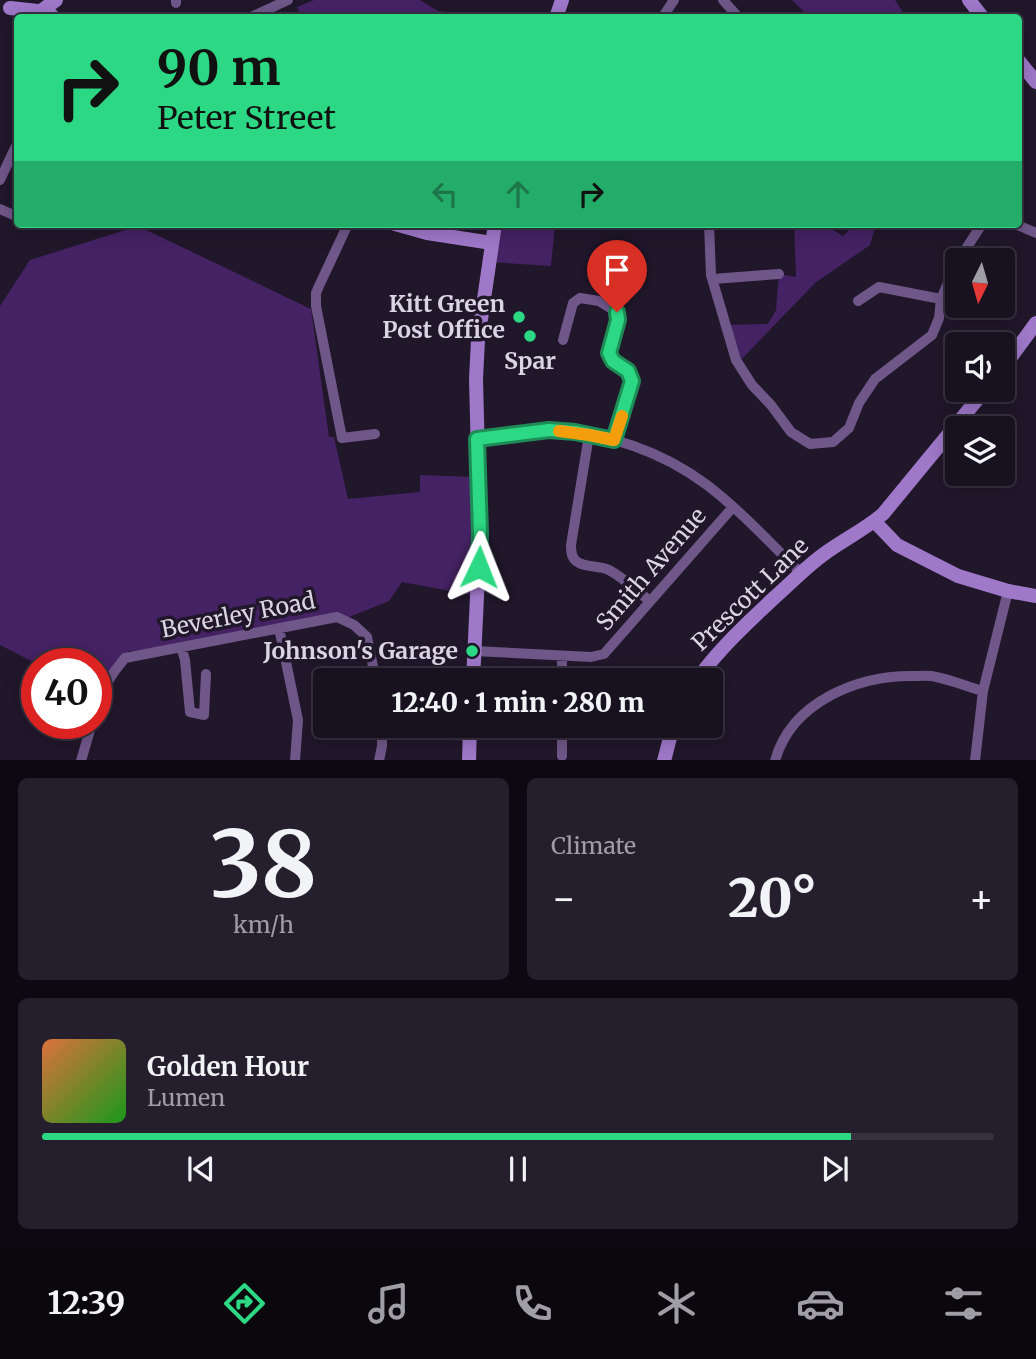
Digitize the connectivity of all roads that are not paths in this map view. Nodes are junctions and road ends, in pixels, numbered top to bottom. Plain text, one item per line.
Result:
1 (59, 0) edge
2 (288, 0) edge
3 (723, 0) edge
4 (969, 0) edge
5 (9, 9) edge
6 (38, 14) edge
7 (45, 14) edge
8 (258, 14) edge
9 (735, 14) edge
10 (980, 14) edge
11 (1022, 65) edge
12 (1036, 82) edge
13 (14, 150) edge
14 (0, 180) edge
15 (346, 228) edge
16 (410, 228) edge
17 (494, 228) edge
18 (709, 228) edge
19 (979, 228) edge
20 (492, 243) junction
21 (966, 248) edge
22 (779, 274) dead end
23 (713, 279) junction
24 (945, 290) edge
25 (941, 299) junction
26 (858, 301) dead end
27 (1036, 323) edge
28 (563, 340) dead end
29 (1015, 352) edge
30 (975, 402) edge
31 (375, 434) dead end
32 (589, 435) junction
33 (477, 439) junction
34 (614, 440) junction
35 (733, 508) junction
36 (874, 521) junction
37 (801, 573) junction
38 (1008, 591) junction
39 (1036, 596) edge
40 (650, 601) junction
41 (279, 628) junction
42 (181, 647) junction
43 (474, 651) junction
44 (562, 656) junction
45 (373, 668) edge
46 (473, 668) edge
47 (562, 668) edge
48 (706, 668) edge
49 (112, 674) edge
50 (206, 674) dead end
51 (983, 691) junction
52 (382, 738) edge
53 (470, 738) edge
54 (562, 738) edge
55 (670, 738) edge
56 (87, 739) edge
57 (562, 756) dead end
58 (81, 760) edge
59 (295, 760) edge
60 (379, 760) edge
61 (469, 760) edge
62 (664, 760) edge
63 (775, 760) edge
64 (975, 760) edge

1 - 7 street
2 - 8 street
3 - 9 street
4 - 10 street
5 - 6 street
11 - 12 street
13 - 14 street
15 - 31 street
16 - 20 street
17 - 20 street
18 - 23 street
19 - 21 street
20 - 33 street
22 - 23 street
23 - 25 street
24 - 25 street
25 - 26 street
27 - 29 street
28 - 34 street
30 - 36 street, Prescott Lane
32 - 33 street
32 - 34 street
32 - 40 street
33 - 43 street
34 - 35 street
35 - 37 street
35 - 40 street, Smith Avenue
36 - 37 street, Prescott Lane
36 - 38 street
37 - 48 street, Prescott Lane
38 - 39 street
38 - 51 street
40 - 44 street, Smith Avenue
41 - 42 street, Beverley Road
41 - 45 street, Beverley Road
41 - 59 street
42 - 49 street, Beverley Road
42 - 50 street
43 - 44 street, Smith Avenue
43 - 46 street
44 - 47 street
51 - 63 street
51 - 64 street
52 - 60 street
53 - 61 street
54 - 57 street
55 - 62 street
56 - 58 street

